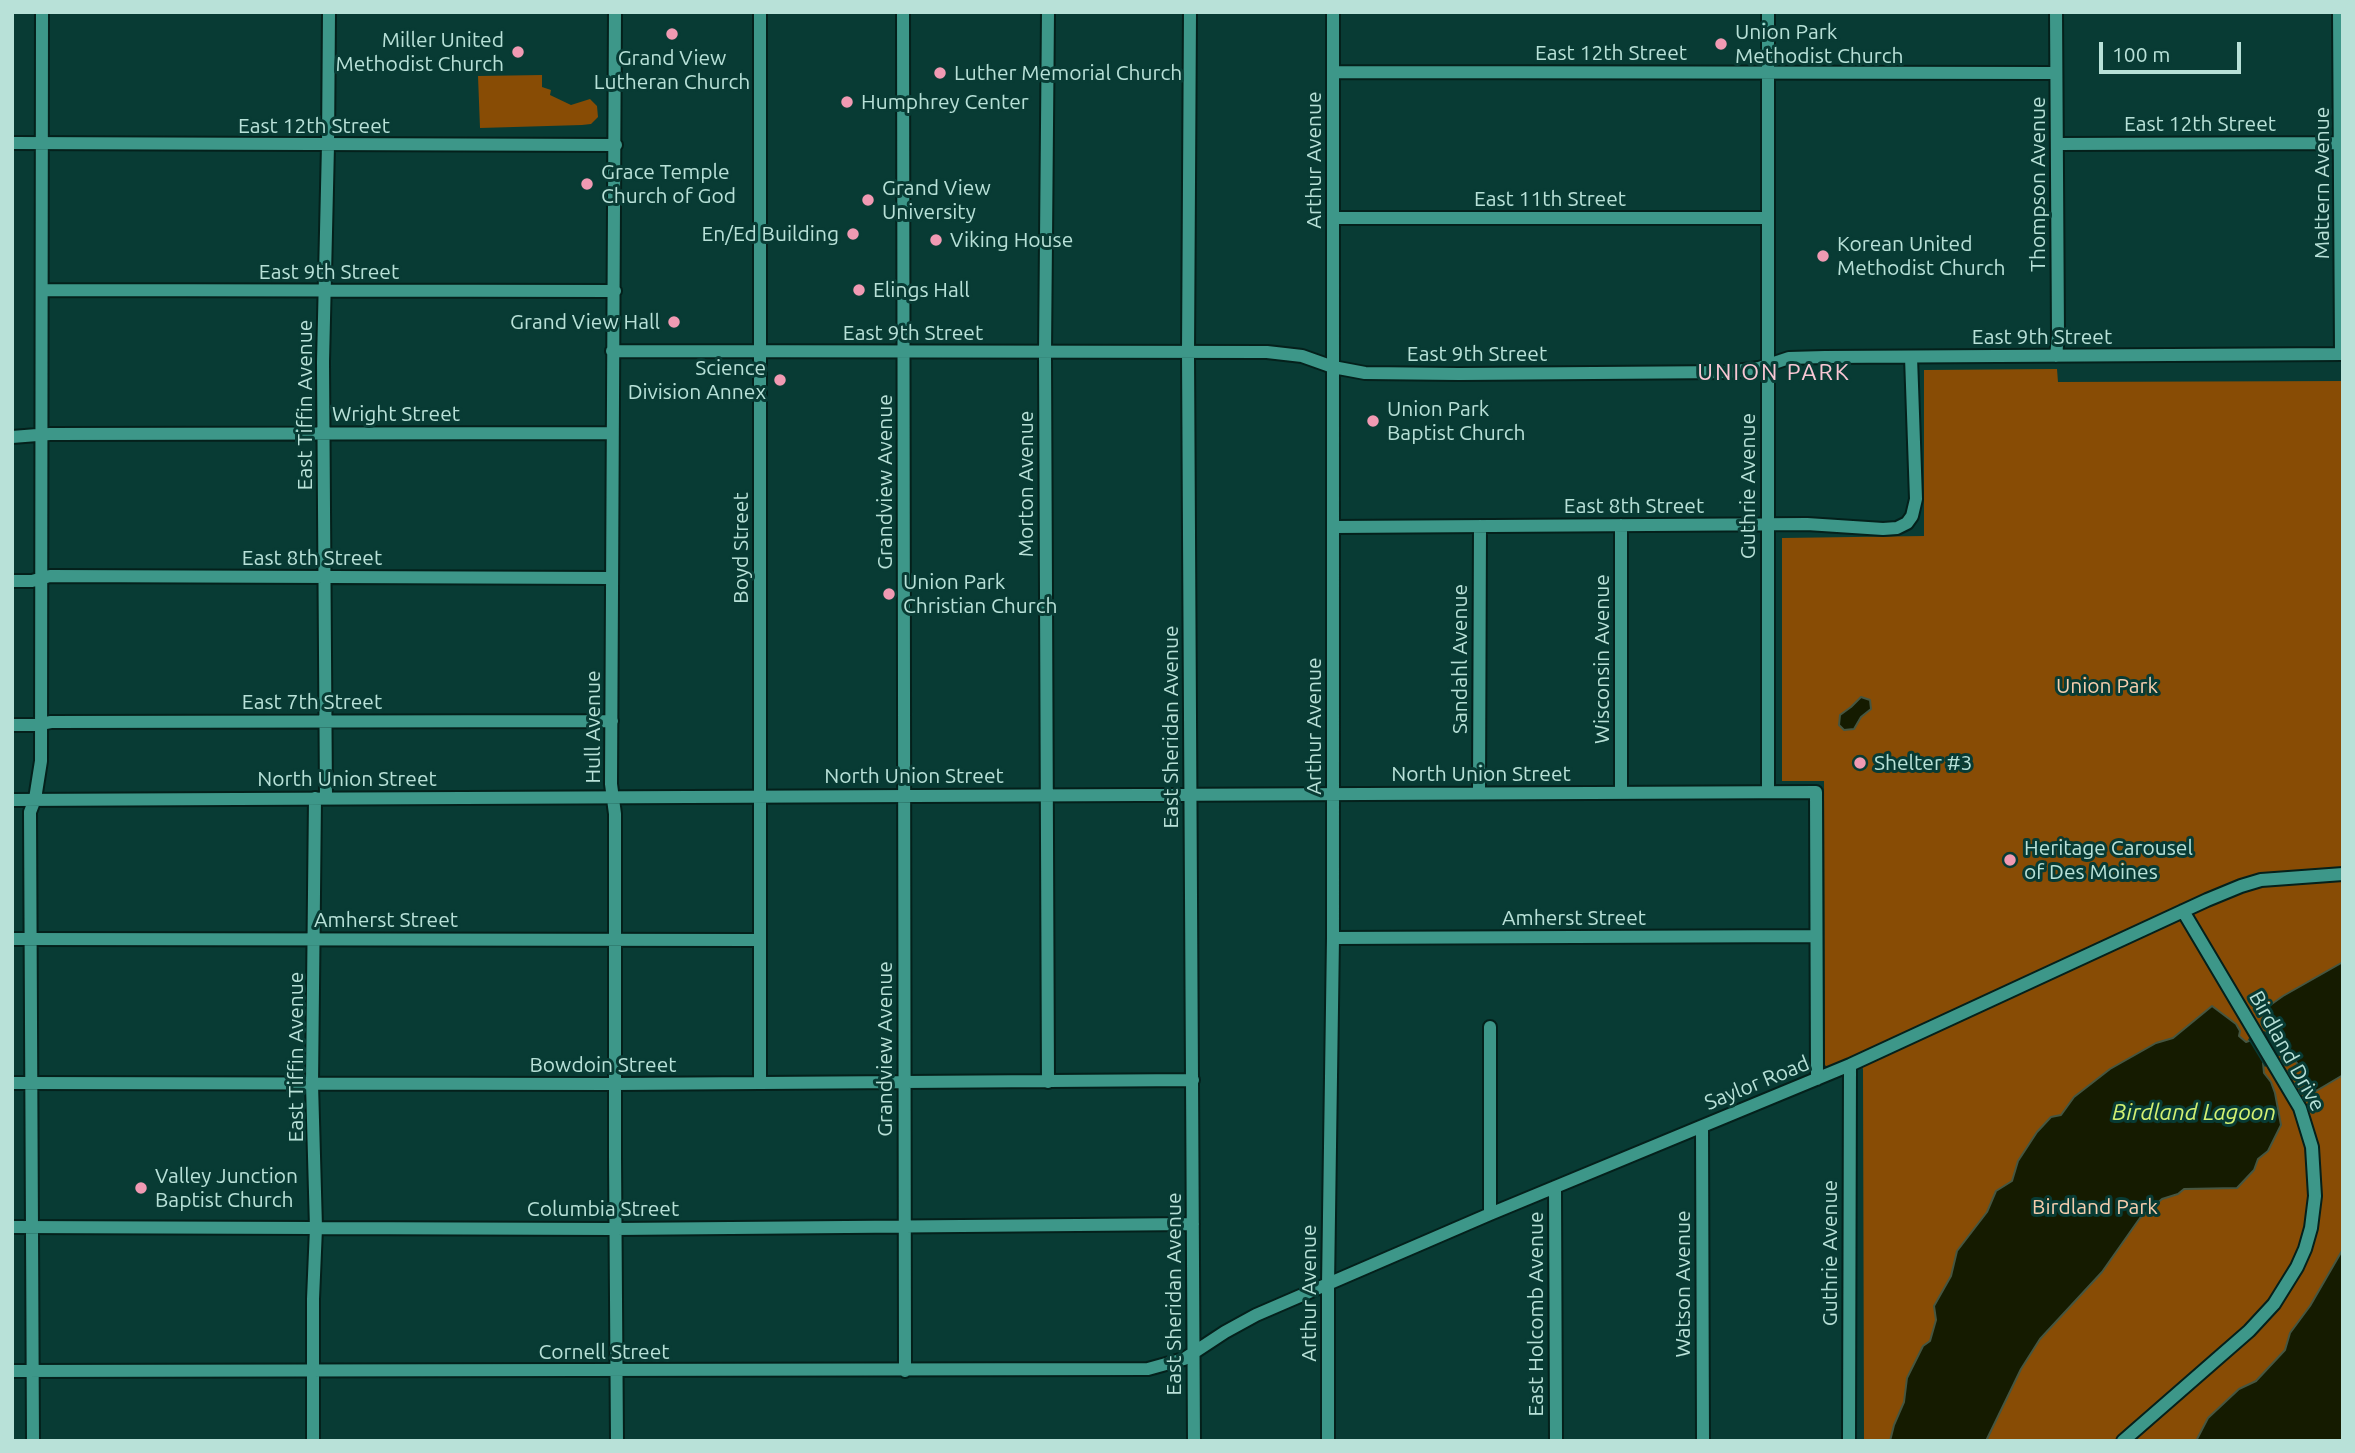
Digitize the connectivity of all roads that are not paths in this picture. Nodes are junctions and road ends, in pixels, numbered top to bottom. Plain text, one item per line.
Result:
1 (42, 12) edge
2 (329, 12) edge
3 (615, 12) edge
4 (760, 12) edge
5 (903, 12) edge
6 (1048, 12) edge
7 (1190, 12) edge
8 (1334, 12) edge
9 (1768, 12) edge
10 (2056, 12) edge
11 (2339, 12) edge
12 (1334, 72) junction
13 (1768, 73) junction
14 (2056, 74) junction
15 (43, 143) junction
16 (2342, 143) edge
17 (12, 144) edge
18 (2057, 144) junction
19 (328, 145) junction
20 (616, 145) junction
21 (1334, 218) junction
22 (1767, 218) junction
23 (43, 290) junction
24 (326, 291) junction
25 (615, 291) junction
26 (612, 351) junction
27 (760, 352) junction
28 (903, 352) junction
29 (1045, 353) junction
30 (1188, 353) junction
31 (2342, 354) edge
32 (2056, 356) junction
33 (1911, 357) junction
34 (1767, 365) junction
35 (1333, 367) junction
36 (612, 433) junction
37 (324, 434) junction
38 (42, 435) junction
39 (12, 437) edge
40 (1621, 525) junction
41 (1768, 525) junction
42 (1480, 526) junction
43 (1334, 527) junction
44 (42, 578) junction
45 (323, 578) junction
46 (612, 578) junction
47 (12, 581) edge
48 (327, 720) junction
49 (612, 721) junction
50 (42, 723) junction
51 (12, 725) edge
52 (1769, 792) junction
53 (1479, 793) junction
54 (1621, 793) junction
55 (1191, 794) junction
56 (1333, 794) junction
57 (1046, 795) junction
58 (759, 796) junction
59 (906, 796) junction
60 (613, 797) junction
61 (321, 798) junction
62 (35, 799) junction
63 (12, 800) edge
64 (2343, 874) edge
65 (2183, 911) junction
66 (1816, 936) junction
67 (1333, 938) junction
68 (12, 939) edge
69 (32, 939) junction
70 (315, 939) junction
71 (615, 940) junction
72 (759, 940) junction
73 (1490, 1027) dead end
74 (1850, 1065) junction
75 (1817, 1079) junction
76 (1193, 1080) junction
77 (1048, 1082) junction
78 (12, 1083) edge
79 (32, 1083) junction
80 (760, 1083) junction
81 (903, 1083) junction
82 (312, 1084) junction
83 (615, 1084) junction
84 (1702, 1126) junction
85 (1555, 1187) junction
86 (1490, 1214) junction
87 (1194, 1224) junction
88 (905, 1226) junction
89 (12, 1227) edge
90 (32, 1227) junction
91 (316, 1228) junction
92 (615, 1228) junction
93 (1328, 1285) junction
94 (1194, 1354) junction
95 (12, 1371) edge
96 (33, 1371) junction
97 (313, 1371) junction
98 (616, 1371) junction
99 (905, 1371) junction
100 (33, 1441) edge
101 (313, 1441) edge
102 (617, 1441) edge
103 (1194, 1441) edge
104 (1328, 1441) edge
105 (1556, 1441) edge
106 (1703, 1441) edge
107 (1850, 1441) edge
108 (2123, 1441) edge

1 - 15 street
2 - 19 street, East Tiffin Avenue
3 - 20 street, Hull Avenue
4 - 27 street, Boyd Street
5 - 28 street, Grandview Avenue
6 - 29 street, Morton Avenue
7 - 30 street, East Sheridan Avenue
8 - 12 street, Arthur Avenue
9 - 13 street, Guthrie Avenue
10 - 14 street, Thompson Avenue
11 - 16 street, Mattern Avenue
12 - 13 street, East 12th Street
12 - 21 street, Arthur Avenue
13 - 14 street, East 12th Street
13 - 22 street, Guthrie Avenue
14 - 18 street, Thompson Avenue
15 - 17 street, East 12th Street
15 - 19 street, East 12th Street
15 - 23 street
16 - 18 street, East 12th Street
16 - 31 street, Mattern Avenue
18 - 32 street, Thompson Avenue
19 - 20 street, East 12th Street
19 - 24 street, East Tiffin Avenue
20 - 25 street, Hull Avenue
21 - 22 street, East 11th Street
21 - 35 street, Arthur Avenue
22 - 34 street, Guthrie Avenue
23 - 24 street, East 9th Street
23 - 38 street
24 - 25 street, East 9th Street
24 - 37 street, East Tiffin Avenue
25 - 26 street, Hull Avenue
26 - 27 street, East 9th Street
26 - 36 street, Hull Avenue
27 - 28 street, East 9th Street
27 - 58 street, Boyd Street
28 - 29 street, East 9th Street
28 - 59 street, Grandview Avenue
29 - 30 street, East 9th Street
29 - 57 street, Morton Avenue
30 - 35 street, East 9th Street
30 - 55 street, East Sheridan Avenue
31 - 32 street, East 9th Street
32 - 33 street, East 9th Street
33 - 34 street, East 9th Street
33 - 41 street, East 8th Street
34 - 35 street, East 9th Street
34 - 41 street, Guthrie Avenue
35 - 43 street, Arthur Avenue
36 - 37 street, Wright Street
36 - 46 street, Hull Avenue
37 - 38 street, Wright Street
37 - 45 street, East Tiffin Avenue
38 - 39 street, Wright Street
38 - 44 street
40 - 41 street, East 8th Street
40 - 42 street, East 8th Street
40 - 54 street, Wisconsin Avenue
41 - 52 street, Guthrie Avenue
42 - 43 street, East 8th Street
42 - 53 street, Sandahl Avenue
43 - 56 street, Arthur Avenue
44 - 45 street, East 8th Street
44 - 47 street, East 8th Street
44 - 50 street
45 - 46 street, East 8th Street
45 - 48 street, East Tiffin Avenue
46 - 49 street, Hull Avenue
48 - 49 street, East 7th Street
48 - 50 street, East 7th Street
48 - 61 street, East Tiffin Avenue
49 - 60 street, Hull Avenue
50 - 51 street, East 7th Street
50 - 62 street
52 - 54 street, North Union Street
52 - 66 street, North Union Street
53 - 54 street, North Union Street
53 - 56 street, North Union Street
55 - 56 street, North Union Street
55 - 57 street, North Union Street
55 - 76 street, East Sheridan Avenue
56 - 67 street, Arthur Avenue
57 - 59 street, North Union Street
57 - 77 street, Morton Avenue
58 - 59 street, North Union Street
58 - 60 street, North Union Street
58 - 72 street, Boyd Street
59 - 81 street, Grandview Avenue
60 - 61 street, North Union Street
60 - 71 street, Hull Avenue
61 - 62 street, North Union Street
61 - 70 street, East Tiffin Avenue
62 - 63 street, North Union Street
62 - 69 street
64 - 65 street, Saylor Road
65 - 74 street, Saylor Road
65 - 108 street, Birdland Drive
66 - 67 street, Amherst Street
66 - 75 street
67 - 93 street, Arthur Avenue
68 - 69 street, Amherst Street
69 - 70 street, Amherst Street
69 - 79 street
70 - 71 street, Amherst Street
70 - 82 street, East Tiffin Avenue
71 - 72 street, Amherst Street
71 - 83 street, Hull Avenue
72 - 80 street, Boyd Street
73 - 86 street
74 - 75 street, Saylor Road
74 - 107 street, Guthrie Avenue
75 - 84 street, Saylor Road
76 - 77 street, Bowdoin Street
76 - 87 street, East Sheridan Avenue
77 - 81 street, Bowdoin Street
78 - 79 street, Bowdoin Street
79 - 82 street, Bowdoin Street
79 - 90 street
80 - 81 street, Bowdoin Street
80 - 83 street, Bowdoin Street
81 - 88 street, Grandview Avenue
82 - 83 street, Bowdoin Street
82 - 91 street, East Tiffin Avenue
83 - 92 street, Hull Avenue
84 - 85 street, Saylor Road
84 - 106 street, Watson Avenue
85 - 86 street, Saylor Road
85 - 105 street, East Holcomb Avenue
86 - 93 street, Saylor Road
87 - 88 street, Columbia Street
87 - 94 street, East Sheridan Avenue
88 - 92 street, Columbia Street
88 - 99 street, Grandview Avenue
89 - 90 street, Columbia Street
90 - 91 street, Columbia Street
90 - 96 street
91 - 92 street, Columbia Street
91 - 97 street, East Tiffin Avenue
92 - 98 street, Hull Avenue
93 - 94 street, Saylor Road
93 - 104 street, Arthur Avenue
94 - 99 street, Cornell Street
94 - 103 street, East Sheridan Avenue
95 - 96 street, Cornell Street
96 - 97 street, Cornell Street
96 - 100 street
97 - 98 street, Cornell Street
97 - 101 street, East Tiffin Avenue
98 - 99 street, Cornell Street
98 - 102 street, Hull Avenue

